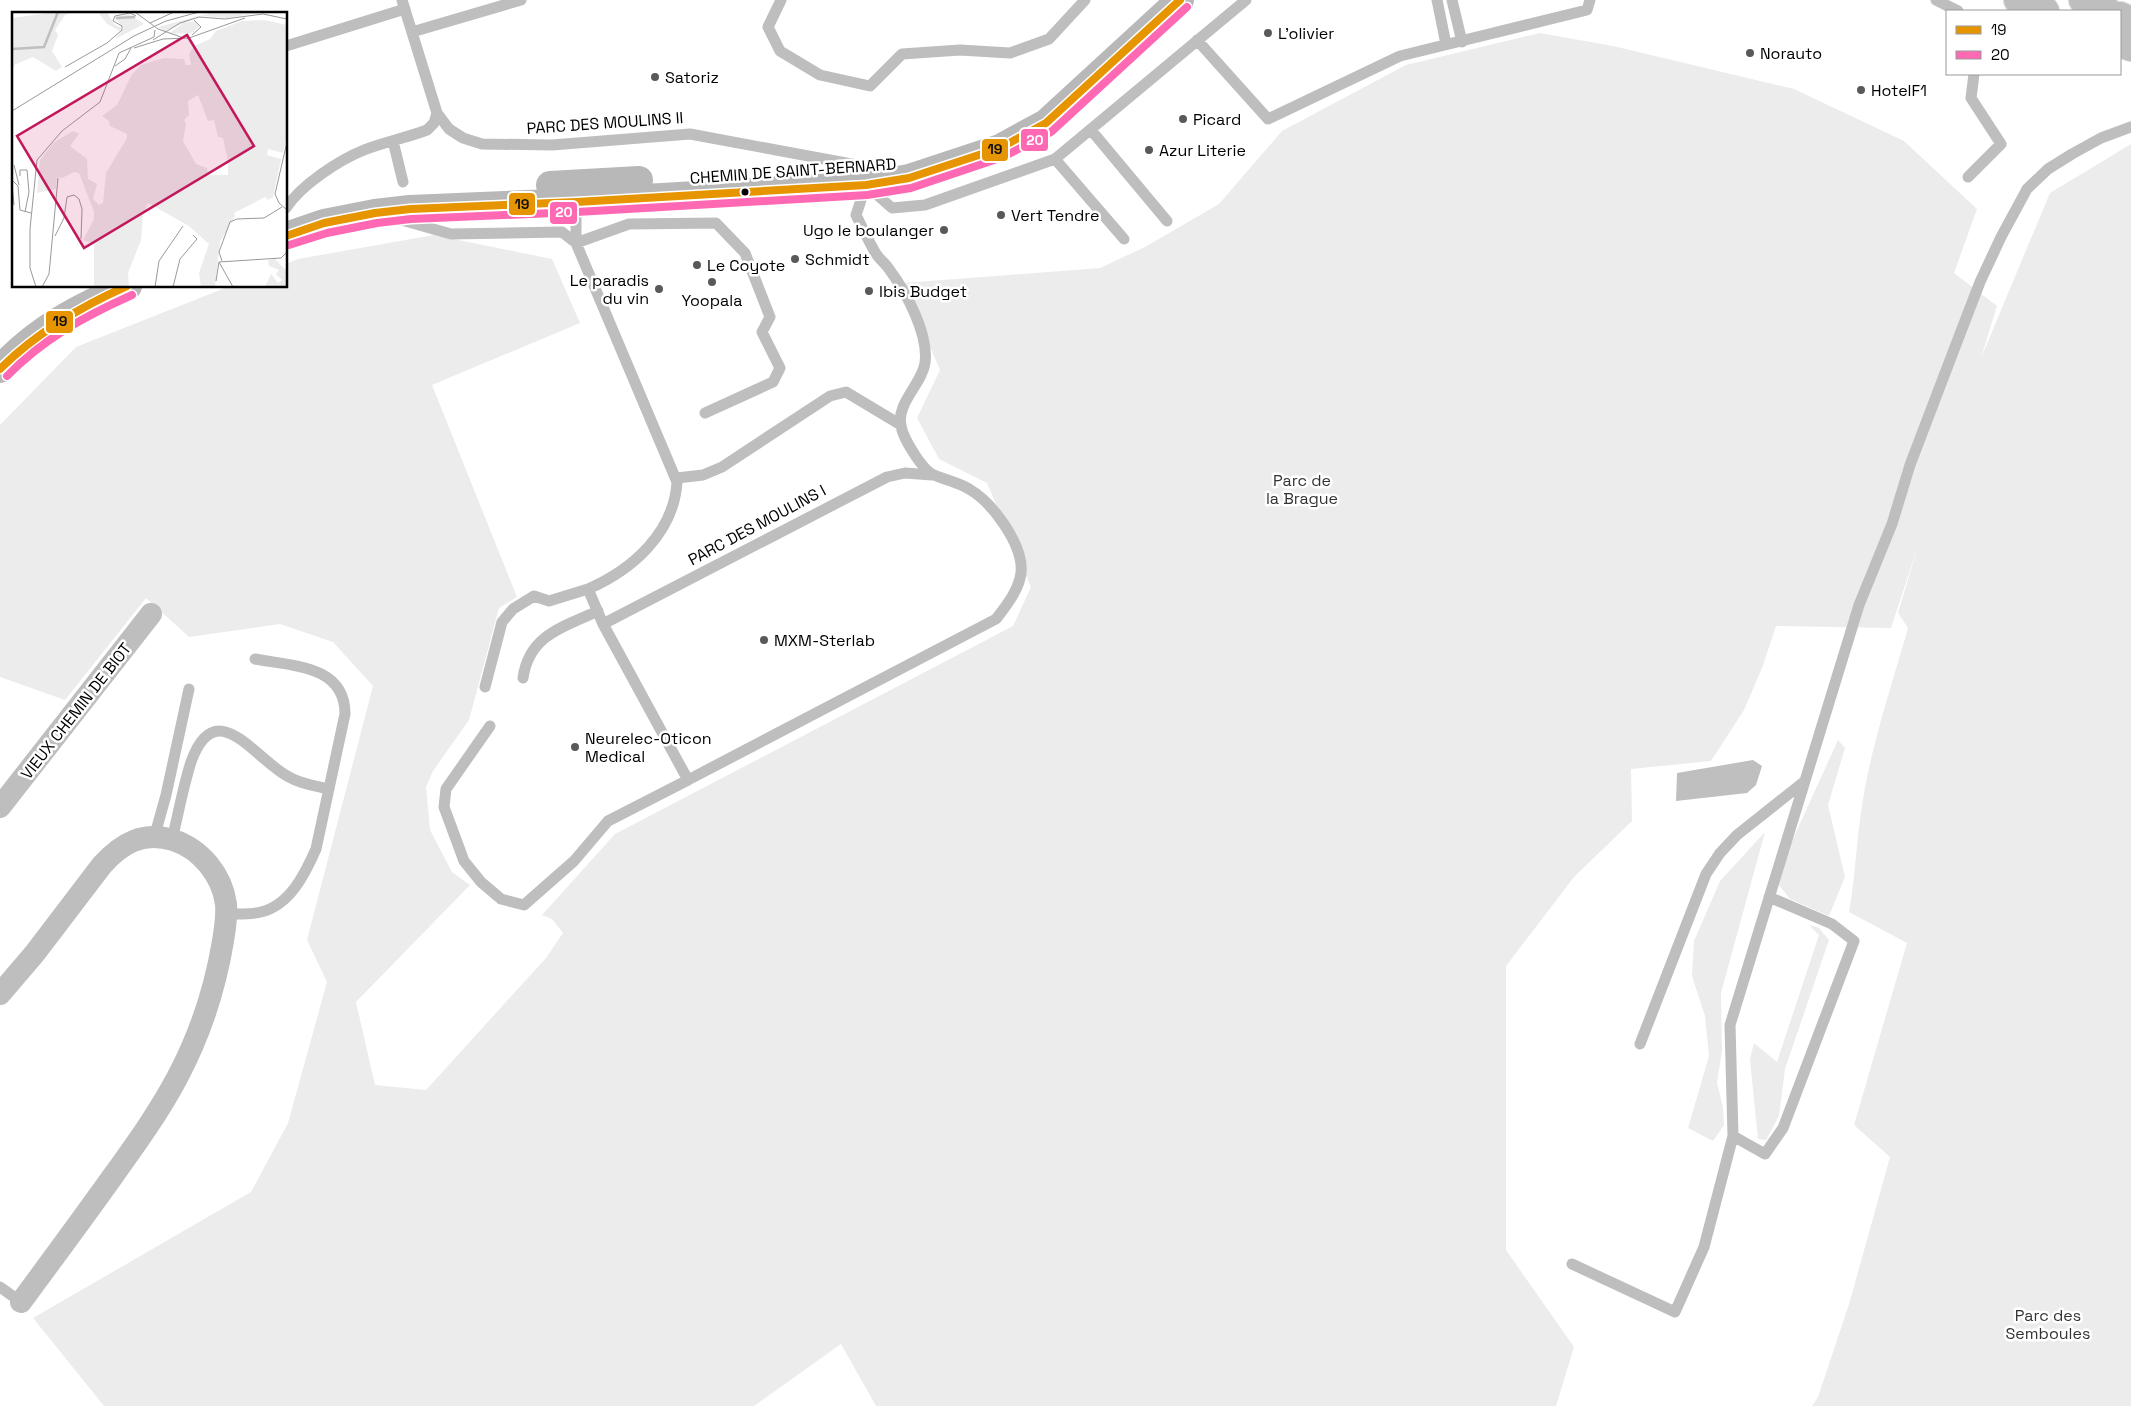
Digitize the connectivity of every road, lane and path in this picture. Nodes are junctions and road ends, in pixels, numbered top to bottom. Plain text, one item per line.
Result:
1 (521, 0) edge
2 (781, 0) edge
3 (1085, 0) edge
4 (1156, 0) edge
5 (1180, 0) edge
6 (1246, 0) edge
7 (1437, 0) edge
8 (1452, 0) edge
9 (1590, 0) edge
10 (1936, 0) edge
11 (2018, 0) edge
12 (2037, 0) edge
13 (2083, 0) edge
14 (403, 4) edge
15 (1956, 10) edge
16 (2043, 10) edge
17 (2052, 10) edge
18 (2105, 10) edge
19 (412, 32) junction
20 (1197, 40) junction
21 (1462, 42) junction
22 (1446, 44) junction
23 (288, 45) edge
24 (1974, 75) edge
25 (437, 113) junction
26 (2131, 127) edge
27 (1091, 130) junction
28 (393, 141) junction
29 (1055, 158) junction
30 (869, 176) junction
31 (1968, 177) dead end
32 (403, 182) dead end
33 (596, 182) junction
34 (576, 202) junction
35 (288, 206) edge
36 (410, 208) junction
37 (375, 213) junction
38 (1167, 221) dead end
39 (288, 235) edge
40 (1124, 239) dead end
41 (576, 243) junction
42 (124, 288) edge
43 (0, 369) edge
44 (705, 413) dead end
45 (900, 425) junction
46 (932, 475) junction
47 (677, 478) junction
48 (588, 589) junction
49 (598, 611) junction
50 (151, 614) dead end
51 (603, 624) junction
52 (255, 659) dead end
53 (523, 678) dead end
54 (486, 687) dead end
55 (189, 688) dead end
56 (490, 726) dead end
57 (688, 780) junction
58 (1805, 781) junction
59 (329, 789) junction
60 (0, 807) edge
61 (163, 839) junction
62 (1769, 896) junction
63 (226, 914) junction
64 (0, 994) edge
65 (1640, 1044) dead end
66 (1733, 1136) junction
67 (1572, 1264) dead end
68 (0, 1287) edge
69 (21, 1302) joint

1 - 19 lane
2 - 3 lane
4 - 30 main road, CHEMIN DE SAINT-BERNARD
5 - 30 main road, CHEMIN DE SAINT-BERNARD
6 - 20 lane
7 - 22 lane
8 - 21 lane
9 - 21 lane
10 - 15 lane
11 - 16 main road
12 - 17 main road
13 - 18 main road
14 - 19 lane, PARC DES MOULINS II
14 - 23 lane
19 - 25 lane, PARC DES MOULINS II
20 - 22 lane
20 - 27 lane
21 - 22 lane
24 - 31 lane
25 - 28 lane
25 - 30 lane, PARC DES MOULINS II
26 - 58 lane
27 - 29 lane
27 - 38 lane
28 - 32 lane
28 - 35 lane
29 - 30 lane
29 - 40 lane
30 - 33 main road, CHEMIN DE SAINT-BERNARD
30 - 34 main road, CHEMIN DE SAINT-BERNARD
30 - 45 lane
33 - 34 main road
33 - 36 main road, CHEMIN DE SAINT-BERNARD
34 - 36 main road, CHEMIN DE SAINT-BERNARD
34 - 41 lane
36 - 37 main road, CHEMIN DE SAINT-BERNARD
37 - 39 main road, CHEMIN DE SAINT-BERNARD
37 - 41 lane
41 - 44 lane
41 - 47 lane
42 - 43 main road
45 - 46 lane
45 - 47 lane
46 - 51 lane, PARC DES MOULINS I
46 - 57 lane
47 - 48 lane
48 - 49 lane
48 - 54 lane
49 - 51 lane
49 - 53 lane
50 - 60 street, VIEUX CHEMIN DE BIOT
51 - 57 lane
52 - 59 lane
55 - 61 lane
56 - 57 lane
58 - 62 lane
58 - 65 lane
59 - 61 lane
59 - 63 lane
61 - 63 street
61 - 64 street
62 - 66 lane
62 - 66 lane
63 - 69 street
66 - 67 lane
68 - 69 lane

